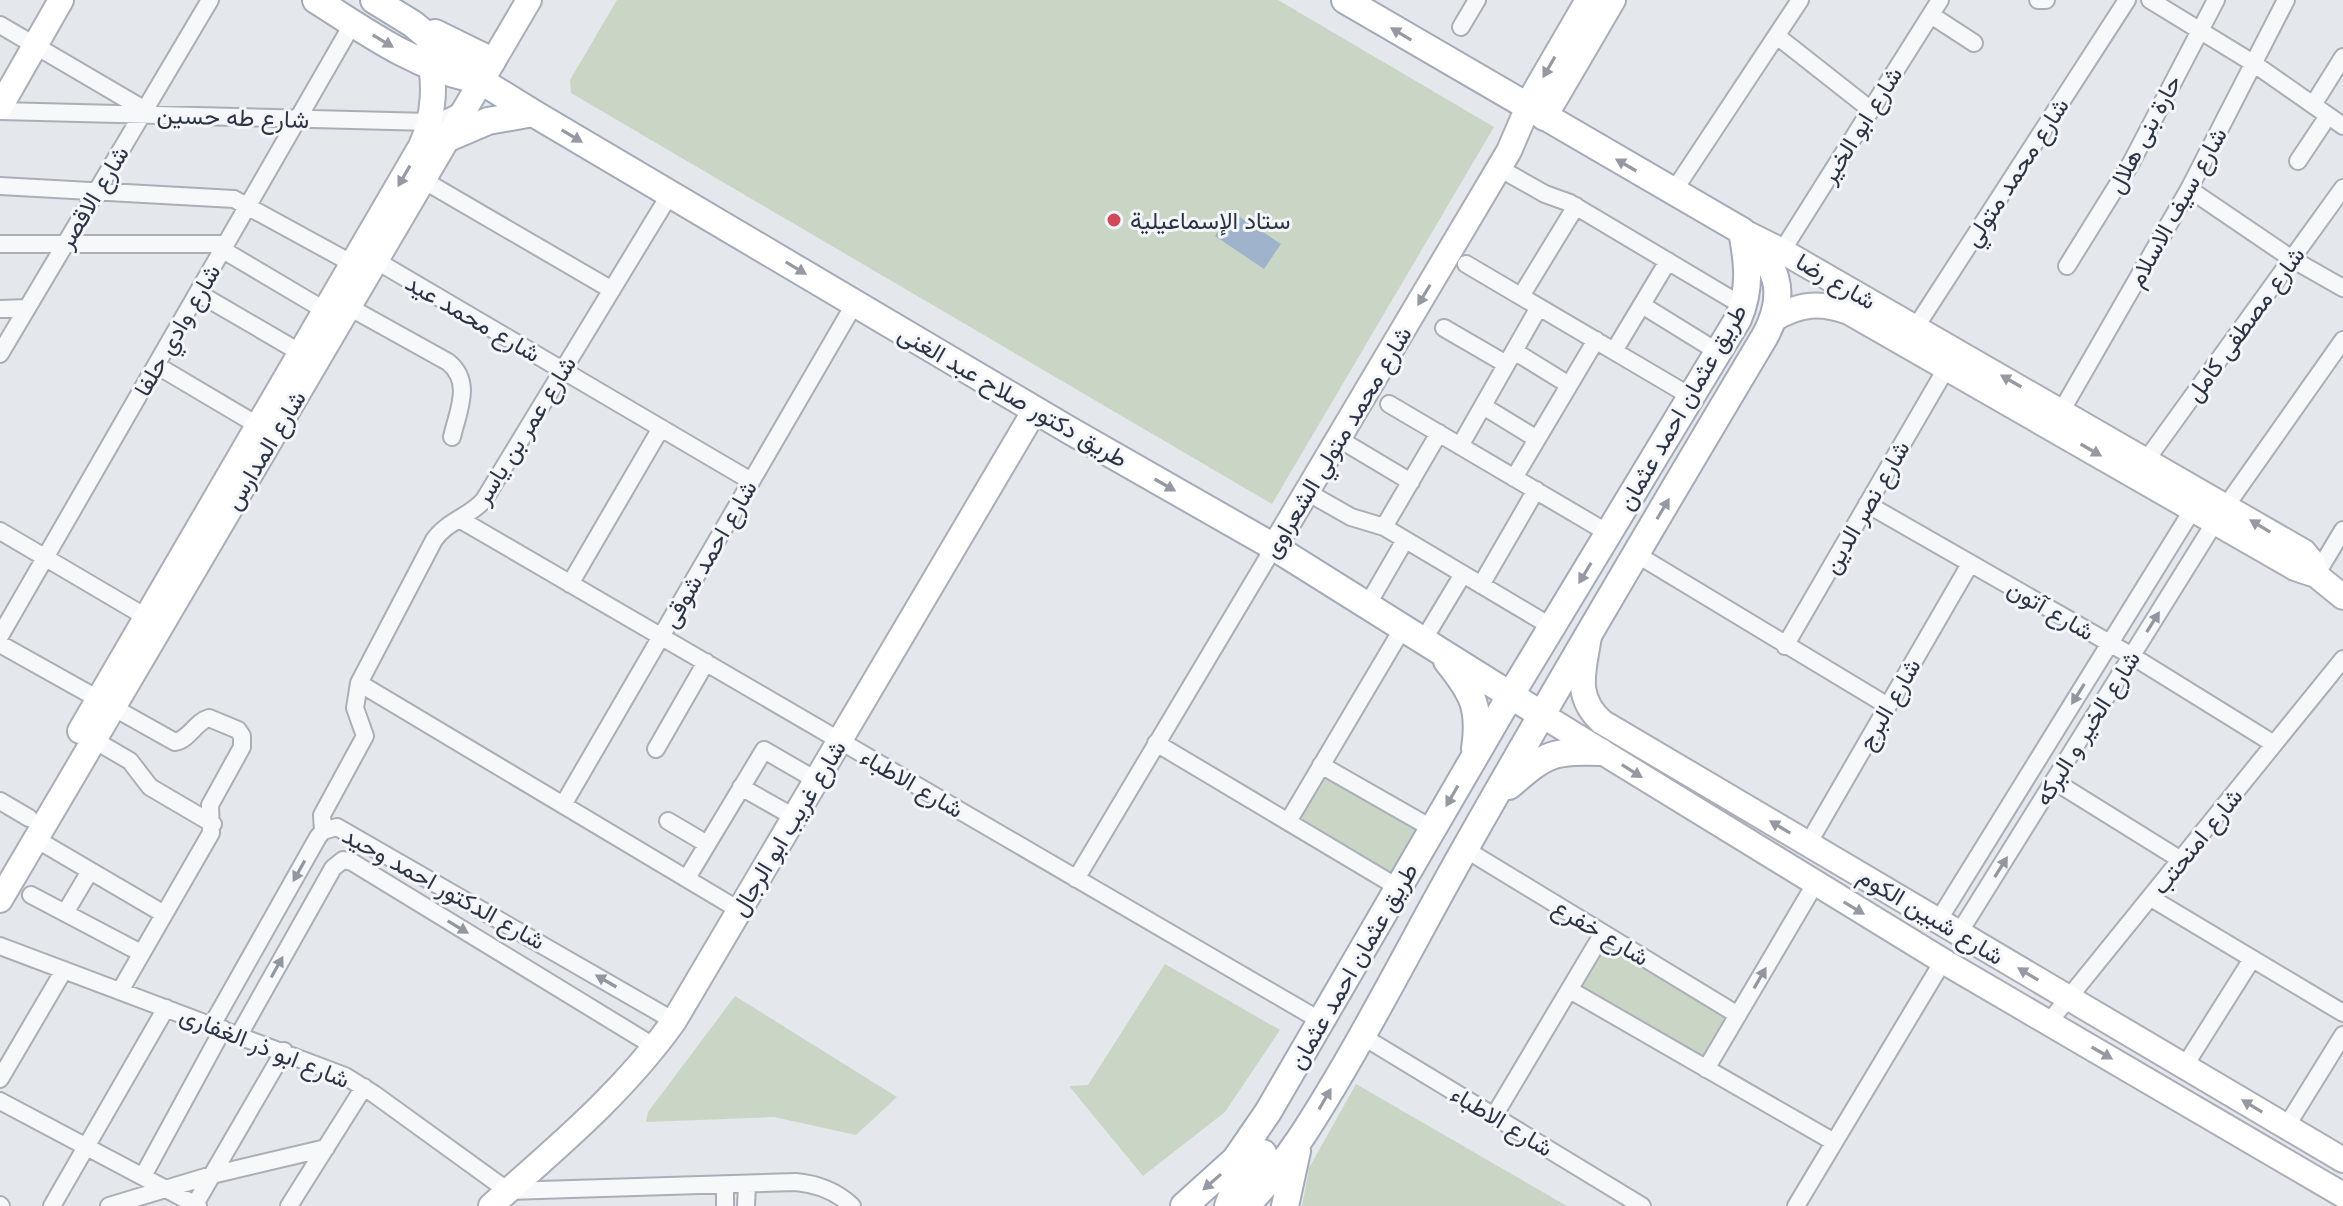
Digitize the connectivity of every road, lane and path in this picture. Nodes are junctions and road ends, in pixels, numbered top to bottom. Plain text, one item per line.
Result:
1 (61, 0) edge
2 (210, 0) edge
3 (316, 0) edge
4 (374, 0) edge
5 (529, 0) edge
6 (1345, 0) edge
7 (1477, 0) edge
8 (1588, 0) edge
9 (1613, 0) edge
10 (1800, 0) edge
11 (2038, 0) edge
12 (2046, 0) edge
13 (2127, 0) edge
14 (2150, 0) edge
15 (2216, 0) edge
16 (2286, 0) edge
17 (1935, 7) edge
18 (353, 23) junction
19 (413, 24) junction
20 (0, 25) edge
21 (1461, 27) dead end
22 (2200, 31) junction
23 (1777, 36) junction
24 (1974, 43) dead end
25 (35, 46) junction
26 (2343, 57) edge
27 (2253, 63) junction
28 (432, 67) junction
29 (487, 71) junction
30 (2313, 105) junction
31 (0, 109) edge
32 (1871, 110) junction
33 (143, 112) junction
34 (533, 113) junction
35 (1535, 113) junction
36 (2328, 116) junction
37 (298, 119) junction
38 (2343, 126) edge
39 (438, 131) junction
40 (2298, 161) dead end
41 (1499, 168) junction
42 (423, 180) junction
43 (0, 186) edge
44 (2343, 188) edge
45 (2189, 189) junction
46 (97, 191) junction
47 (1673, 192) junction
48 (670, 194) junction
49 (248, 205) junction
50 (1576, 206) junction
51 (1742, 231) junction
52 (66, 243) junction
53 (0, 244) edge
54 (224, 247) junction
55 (1782, 251) junction
56 (364, 259) junction
57 (2292, 259) junction
58 (1668, 261) junction
59 (1466, 264) dead end
60 (2067, 266) dead end
61 (2343, 288) edge
62 (612, 290) junction
63 (198, 293) junction
64 (1521, 296) junction
65 (1745, 300) junction
66 (855, 303) junction
67 (1642, 305) junction
68 (1539, 307) junction
69 (27, 308) junction
70 (1776, 308) junction
71 (0, 309) edge
72 (338, 309) junction
73 (1444, 328) dead end
74 (1911, 336) junction
75 (1596, 340) junction
76 (2343, 340) edge
77 (1614, 351) junction
78 (1718, 352) junction
79 (301, 353) junction
80 (0, 354) edge
81 (1510, 358) junction
82 (156, 365) junction
83 (1947, 367) junction
84 (563, 370) junction
85 (1569, 385) junction
86 (1690, 396) junction
87 (1389, 404) dead end
88 (1483, 406) junction
89 (1035, 410) junction
90 (2062, 410) junction
91 (259, 426) junction
92 (661, 428) junction
93 (1439, 433) junction
94 (452, 437) dead end
95 (1339, 439) junction
96 (1537, 439) junction
97 (1460, 446) junction
98 (2147, 459) junction
99 (1514, 478) junction
100 (751, 481) junction
101 (1411, 482) junction
102 (1536, 490) junction
103 (1307, 492) junction
104 (1867, 504) junction
105 (2193, 509) junction
106 (2220, 514) junction
107 (461, 520) junction
108 (1384, 527) junction
109 (2343, 530) edge
110 (0, 531) edge
111 (1608, 533) junction
112 (1405, 540) junction
113 (1274, 547) junction
114 (1636, 554) junction
115 (45, 558) junction
116 (1970, 564) junction
117 (1463, 574) junction
118 (2316, 575) junction
119 (570, 584) junction
120 (1481, 585) junction
121 (2343, 597) edge
122 (1368, 604) junction
123 (146, 617) junction
124 (1552, 627) junction
125 (1590, 632) junction
126 (0, 636) edge
127 (661, 637) junction
128 (1421, 637) junction
129 (2109, 643) junction
130 (0, 644) edge
131 (1785, 646) junction
132 (2132, 656) junction
133 (2343, 659) edge
134 (706, 662) junction
135 (1563, 678) junction
136 (359, 683) junction
137 (1516, 687) junction
138 (105, 704) junction
139 (1888, 706) junction
140 (1542, 715) junction
141 (94, 740) junction
142 (839, 741) junction
143 (1156, 743) junction
144 (2274, 744) junction
145 (656, 749) dead end
146 (1601, 752) junction
147 (1474, 758) junction
148 (1321, 765) junction
149 (816, 780) junction
150 (2054, 781) junction
151 (741, 787) junction
152 (1494, 798) junction
153 (0, 801) edge
154 (563, 805) junction
155 (794, 817) junction
156 (1289, 820) junction
157 (668, 821) dead end
158 (213, 824) junction
159 (32, 828) junction
160 (1433, 829) junction
161 (323, 831) junction
162 (707, 844) junction
163 (1808, 844) junction
164 (1465, 849) junction
165 (2181, 860) junction
166 (0, 867) edge
167 (90, 871) junction
168 (687, 878) junction
169 (1076, 879) junction
170 (1815, 884) junction
171 (1399, 888) junction
172 (31, 895) dead end
173 (2151, 898) junction
174 (0, 900) edge
175 (739, 910) junction
176 (65, 913) junction
177 (164, 914) junction
178 (1938, 921) junction
179 (1603, 933) junction
180 (1959, 933) junction
181 (1366, 945) junction
182 (0, 946) edge
183 (141, 953) junction
184 (2252, 959) junction
185 (1943, 961) junction
186 (1402, 967) junction
187 (64, 970) junction
188 (1570, 990) junction
189 (120, 991) junction
190 (2070, 999) junction
191 (166, 1008) junction
192 (2343, 1013) edge
193 (1738, 1015) junction
194 (674, 1021) junction
195 (1321, 1021) junction
196 (2049, 1022) junction
197 (225, 1030) junction
198 (2343, 1035) edge
199 (1362, 1036) junction
200 (655, 1047) junction
201 (284, 1051) junction
202 (2184, 1067) junction
203 (1706, 1069) junction
204 (0, 1079) edge
205 (364, 1087) junction
206 (1280, 1092) junction
207 (0, 1101) edge
208 (1494, 1116) junction
209 (2286, 1127) junction
210 (1834, 1142) junction
211 (87, 1145) junction
212 (1299, 1145) junction
213 (326, 1148) junction
214 (2343, 1160) edge
215 (212, 1175) junction
216 (143, 1176) junction
217 (747, 1184) junction
218 (725, 1185) junction
219 (167, 1189) junction
220 (2333, 1196) edge
221 (499, 1198) edge
222 (196, 1205) edge
223 (52, 1206) edge
224 (109, 1206) edge
225 (289, 1206) edge
226 (725, 1206) edge
227 (746, 1206) edge
228 (852, 1206) edge
229 (1184, 1206) edge
230 (1228, 1206) edge
231 (1245, 1206) edge
232 (1285, 1206) edge
233 (1642, 1206) edge
234 (1796, 1206) edge

1 - 25 street
2 - 33 street, شارع الاقصر
3 - 18 main road, طريق دكتور صلاح عبد الغنى
4 - 19 main road, طريق دكتور صلاح عبد الغنى
5 - 29 street, شارع المدارس
35 -> 6 main road, شارع رضا
7 - 21 street
8 -> 35 street, شارع محمد متولي الشعراوى
9 - 35 street, شارع محمد متولي الشعراوى
10 - 23 street
11 - 12 street
13 - 74 street, شارع محمد متولي
14 - 22 street
15 - 22 street, حارة بنى هلال
16 - 27 street, شارع سيف الاسلام
17 - 24 street
17 - 32 street, شارع ابو الخير
18 -> 28 main road, طريق دكتور صلاح عبد الغنى
18 - 37 street, شارع وادي حلفا
19 - 28 street, شارع المدارس
19 - 29 main road, طريق دكتور صلاح عبد الغنى
20 - 25 street
22 - 27 street
22 - 60 street, حارة بنى هلال
23 - 32 street
23 - 47 street
25 - 31 street
25 - 33 street
26 - 30 street
27 - 30 street
27 - 45 street, شارع سيف الاسلام
28 - 29 main road, طريق دكتور صلاح عبد الغنى
28 - 39 street, شارع المدارس
29 - 34 main road, طريق دكتور صلاح عبد الغنى
29 - 39 street, شارع المدارس
30 - 36 street
31 - 33 street, شارع طه حسين
32 - 55 street, شارع ابو الخير
33 - 37 street, شارع طه حسين
33 - 46 street, شارع الاقصر
34 - 39 main road
34 -> 48 main road, طريق دكتور صلاح عبد الغنى
35 - 41 street, شارع محمد متولي الشعراوى
47 -> 35 main road, شارع رضا
36 - 38 street
36 - 40 street
37 - 39 street, شارع طه حسين
37 - 49 street, شارع وادي حلفا
39 - 42 street, شارع المدارس
39 -> 56 street, شارع المدارس
41 - 50 street
41 -> 95 street, شارع محمد متولي الشعراوى
42 - 56 street, شارع المدارس
42 - 62 street
43 - 46 street, شارع محمد عيد
44 - 57 street, شارع مصطفى كامل
45 - 57 street
45 - 90 street, شارع سيف الاسلام
46 - 49 street, شارع محمد عيد
46 - 52 street, شارع الاقصر
47 - 51 main road, شارع رضا
48 - 62 street, شارع عمر بن ياسر
48 -> 66 main road, طريق دكتور صلاح عبد الغنى
49 - 54 street, شارع وادي حلفا
49 - 56 street, شارع محمد عيد
50 - 58 street
50 - 64 street
51 - 55 street, شارع رضا
51 - 65 main road, طريق عثمان احمد عثمان
51 - 70 main road, طريق عثمان احمد عثمان
52 - 53 street
52 - 54 street
52 - 69 street, شارع الاقصر
54 - 63 street, شارع وادي حلفا
54 - 72 street
55 - 74 street, شارع رضا
56 - 72 street, شارع المدارس
56 - 84 street, شارع محمد عيد
57 - 61 street
57 - 98 street, شارع مصطفى كامل
58 - 65 street
58 - 67 street
59 - 64 street
62 - 84 street, شارع عمر بن ياسر
63 - 79 street
63 - 82 street, شارع وادي حلفا
64 - 68 street
65 - 70 main road
65 - 78 main road, طريق عثمان احمد عثمان
66 - 89 main road, طريق دكتور صلاح عبد الغنى
66 - 100 street, شارع احمد شوقى
67 - 77 street
67 - 78 street
68 - 75 street
68 - 81 street
69 - 71 street
69 - 80 street, شارع الاقصر
70 - 74 street, شارع رضا
114 -> 70 main road, طريق عثمان احمد عثمان
72 - 79 street, شارع المدارس
72 - 94 street
72 - 138 street, شارع المدارس
73 - 81 street
74 - 83 street, شارع رضا
90 -> 74 street, شارع رضا
75 - 77 street
75 - 85 street
76 - 106 street, شارع الخير و البركه
77 - 86 street
78 - 86 main road, طريق عثمان احمد عثمان
79 - 91 street, شارع المدارس
81 - 85 street
81 - 88 street
82 - 91 street
82 - 115 street, شارع وادي حلفا
83 - 104 street, شارع نصر الدين
83 -> 105 street, شارع رضا
84 - 92 street, شارع محمد عيد
84 - 107 street, شارع عمر بن ياسر
85 - 96 street
86 - 111 main road, طريق عثمان احمد عثمان
87 - 93 street
88 - 96 street
88 - 97 street
89 -> 113 main road, طريق دكتور صلاح عبد الغنى
89 - 142 street, شارع غريب ابو الرجال
90 - 98 street, شارع رضا
91 - 123 street, شارع المدارس
92 - 100 street, شارع محمد عيد
92 - 119 street
93 - 97 street
93 - 101 street
95 - 101 street
95 - 103 street, شارع محمد متولي الشعراوى
96 - 99 street
97 - 99 street
98 - 106 street, شارع رضا
99 - 102 street
100 - 127 street, شارع احمد شوقى
101 - 108 street
102 - 111 street
102 - 120 street
103 - 108 street
103 - 113 street, شارع محمد متولي الشعراوى
104 - 116 street, شارع آتون
104 - 131 street, شارع نصر الدين
105 - 106 street, شارع رضا
105 - 129 street, شارع الخير و البركه
106 - 118 street, شارع رضا
132 -> 106 street, شارع الخير و البركه
107 - 119 street, شارع الاطباء
107 - 136 street, شارع عمر بن ياسر
108 - 112 street
109 - 118 street
110 - 115 street
111 -> 124 main road, طريق عثمان احمد عثمان
112 - 117 street
112 - 122 street
113 - 122 main road, طريق دكتور صلاح عبد الغنى
113 - 143 street, شارع محمد متولي الشعراوى
114 - 125 main road, طريق عثمان احمد عثمان
114 - 131 street
115 - 123 street
115 - 126 street, شارع وادي حلفا
116 - 129 street, شارع آتون
116 - 139 street, شارع البرج
117 - 120 street
117 - 128 street
118 - 121 street, شارع رضا
119 - 127 street, شارع الاطباء
120 - 124 street
122 - 128 main road, طريق دكتور صلاح عبد الغنى
123 - 138 street, شارع المدارس
124 - 137 main road, طريق عثمان احمد عثمان
125 - 135 main road, طريق عثمان احمد عثمان
163 -> 125 street, شارع شبين الكوم
127 - 134 street, شارع الاطباء
127 - 154 street, شارع احمد شوقى
128 - 137 main road, طريق دكتور صلاح عبد الغنى
128 - 147 main road
128 - 148 street
129 - 132 street, شارع آتون
129 -> 178 street, شارع الخير و البركه
130 - 138 street
131 - 139 street
132 - 144 street, شارع آتون
132 - 150 street, شارع الخير و البركه
133 - 144 street, شارع امنحتب
134 - 142 street, شارع الاطباء
134 - 145 street
135 - 137 main road
135 - 140 main road, طريق عثمان احمد عثمان
136 - 154 street
136 - 161 street, شارع عمر بن ياسر
137 - 140 main road
137 - 147 main road, طريق عثمان احمد عثمان
138 - 141 street, شارع المدارس
138 - 158 street
138 - 159 street, شارع المدارس
139 - 163 street, شارع البرج
140 - 146 street, شارع شبين الكوم
140 - 152 main road, طريق عثمان احمد عثمان
141 - 158 street
141 - 159 street, شارع المدارس
142 - 149 street, شارع غريب ابو الرجال
142 - 169 street, شارع الاطباء
143 - 156 street
143 - 169 street, شارع محمد متولي الشعراوى
144 - 165 street, شارع امنحتب
146 - 152 main road
146 -> 170 street, شارع شبين الكوم
147 -> 160 main road, طريق عثمان احمد عثمان
148 - 156 street
148 - 160 street
149 - 151 street
149 - 155 street, شارع غريب ابو الرجال
150 - 165 street
180 -> 150 street, شارع الخير و البركه
151 - 155 street
151 - 162 street
152 - 164 main road, طريق عثمان احمد عثمان
153 - 159 street
154 - 168 street
155 - 175 street, شارع غريب ابو الرجال
156 - 171 street
157 - 162 street
158 - 177 street
159 - 166 street, شارع المدارس
159 - 167 street
159 - 174 street, شارع المدارس
160 - 171 main road, طريق عثمان احمد عثمان
194 -> 161 street, شارع الدكتور احمد وحيد
161 -> 197 street, شارع الدكتور احمد وحيد
162 - 168 street
163 - 178 street, شارع شبين الكوم
164 - 179 street, شارع خفرع
164 - 186 main road, طريق عثمان احمد عثمان
165 - 173 street, شارع امنحتب
167 - 176 street
167 - 177 street
168 - 175 street
169 - 195 street, شارع الاطباء
170 -> 185 street, شارع شبين الكوم
193 -> 170 street
171 - 181 main road, طريق عثمان احمد عثمان
172 - 176 street
173 - 184 street
173 - 190 street, شارع امنحتب
175 - 194 street, شارع غريب ابو الرجال
176 - 183 street
177 - 183 street
178 - 180 street, شارع شبين الكوم
179 - 188 street
179 - 193 street, شارع خفرع
190 -> 180 street, شارع شبين الكوم
181 - 186 main road
181 - 195 main road, طريق عثمان احمد عثمان
182 - 187 street, شارع ابو ذر الغفارى
183 - 189 street
184 - 192 street
184 - 202 street
185 - 196 street, شارع شبين الكوم
185 - 210 street
186 - 199 main road, طريق عثمان احمد عثمان
187 - 189 street, شارع ابو ذر الغفارى
187 - 204 street
188 - 203 street
188 - 208 street
189 - 191 street, شارع ابو ذر الغفارى
190 - 196 street, شارع امنحتب
190 - 202 street, شارع شبين الكوم
191 - 197 street, شارع ابو ذر الغفارى
191 - 211 street
193 - 203 street
194 - 200 street, شارع غريب ابو الرجال
195 - 206 main road, طريق عثمان احمد عثمان
196 -> 220 street, شارع شبين الكوم
197 -> 200 street, شارع الدكتور احمد وحيد
197 - 201 street, شارع ابو ذر الغفارى
197 - 216 street
198 - 209 street
199 - 208 street, شارع الاطباء
212 -> 199 main road, طريق عثمان احمد عثمان
200 - 221 street, شارع غريب ابو الرجال
201 - 205 street, شارع ابو ذر الغفارى
201 - 215 street
209 -> 202 street, شارع شبين الكوم
203 - 210 street
205 - 213 street
205 - 221 street, شارع ابو ذر الغفارى
206 -> 229 main road, طريق عثمان احمد عثمان
206 - 230 main road
207 - 211 street
208 - 233 street, شارع الاطباء
209 - 214 street, شارع شبين الكوم
210 - 234 street
211 - 216 street
211 - 223 street
212 - 231 main road, طريق عثمان احمد عثمان
212 - 232 main road
213 - 215 street
213 - 225 street
215 - 219 street
215 - 222 street
216 - 219 street
217 - 218 street
217 - 227 street
217 - 228 street
218 - 221 street
218 - 226 street
219 - 222 street
219 - 224 street

